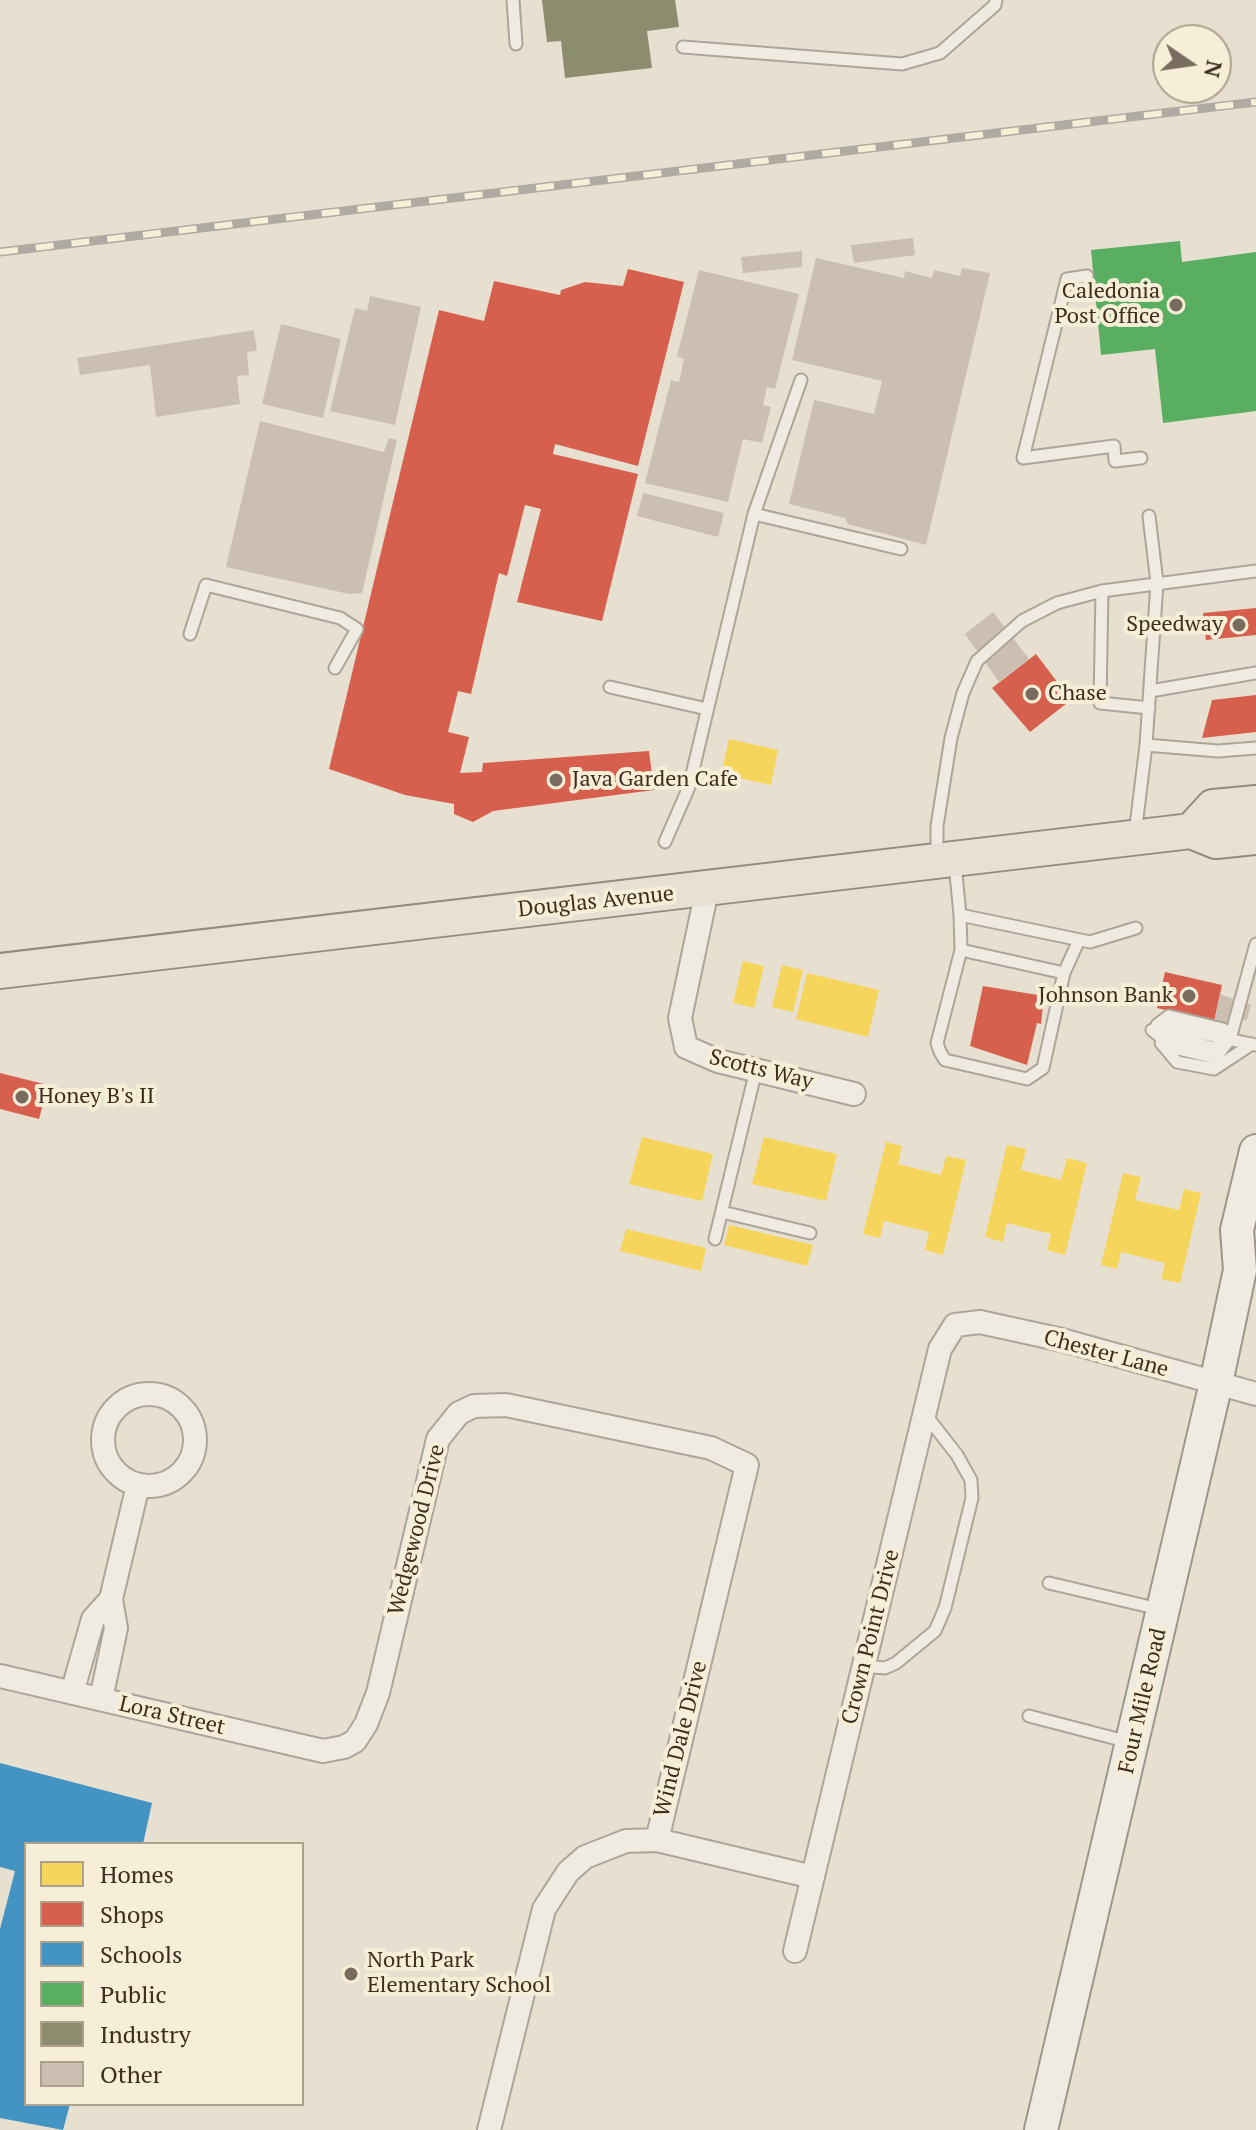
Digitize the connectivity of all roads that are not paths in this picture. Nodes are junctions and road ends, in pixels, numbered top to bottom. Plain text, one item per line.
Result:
1 (513, 0) edge
2 (996, 0) edge
3 (516, 44) dead end
4 (683, 47) dead end
5 (1087, 276) dead end
6 (801, 380) dead end
7 (1141, 458) dead end
8 (754, 514) junction
9 (1149, 516) dead end
10 (901, 549) dead end
11 (1256, 571) edge
12 (1157, 583) junction
13 (1102, 591) junction
14 (190, 634) dead end
15 (335, 668) dead end
16 (1256, 673) edge
17 (610, 687) dead end
18 (1150, 691) junction
19 (1149, 708) junction
20 (707, 709) junction
21 (1146, 745) junction
22 (1256, 748) edge
23 (1256, 803) edge
24 (1191, 831) junction
25 (1256, 837) edge
26 (1135, 838) junction
27 (665, 842) dead end
28 (946, 860) junction
29 (707, 890) junction
30 (960, 915) junction
31 (1136, 928) dead end
32 (1079, 940) junction
33 (1256, 944) edge
34 (961, 950) junction
35 (0, 971) edge
36 (1064, 973) junction
37 (1152, 1030) junction
38 (1230, 1039) junction
39 (1254, 1045) edge
40 (756, 1070) junction
41 (854, 1094) dead end
42 (1256, 1151) edge
43 (722, 1212) junction
44 (810, 1233) dead end
45 (715, 1239) dead end
46 (1248, 1258) edge
47 (955, 1325) joint
48 (1216, 1383) junction
49 (1256, 1394) edge
50 (925, 1414) junction
51 (747, 1465) joint
52 (138, 1485) junction
53 (1049, 1583) dead end
54 (111, 1599) junction
55 (1164, 1610) junction
56 (864, 1666) junction
57 (0, 1676) edge
58 (72, 1693) junction
59 (101, 1699) junction
60 (1029, 1716) dead end
61 (1133, 1743) junction
62 (344, 1747) joint
63 (657, 1840) junction
64 (813, 1877) junction
65 (795, 1951) dead end
66 (489, 2130) edge
67 (1041, 2130) edge

1 - 3 lane
2 - 4 lane
5 - 7 lane
6 - 8 lane
8 - 10 lane
8 - 20 lane
9 - 12 lane
11 - 12 lane
12 - 13 lane
12 - 18 lane
13 - 19 lane
13 - 28 lane
14 - 15 lane
16 - 18 lane
17 - 20 lane
18 - 19 lane
19 - 21 lane
20 - 27 lane
21 - 22 lane
21 - 26 lane
23 - 24 main road
24 - 25 main road, Douglas Avenue
24 - 26 main road, Douglas Avenue
26 - 28 main road, Douglas Avenue
28 - 29 main road, Douglas Avenue
28 - 30 lane
29 - 35 main road, Douglas Avenue
29 - 40 street, Scotts Way
30 - 32 lane
30 - 34 lane
31 - 32 lane
32 - 36 lane
33 - 38 lane
34 - 36 lane
34 - 36 lane
37 - 38 lane
37 - 38 lane
37 - 39 lane
38 - 39 lane
40 - 41 street, Scotts Way
40 - 43 lane
42 - 46 main road, Four Mile Road
43 - 44 lane
43 - 45 lane
46 - 48 main road, Four Mile Road
47 - 48 street, Chester Lane
47 - 50 street, Crown Point Drive
48 - 49 street, Chester Lane
48 - 55 main road, Four Mile Road
50 - 56 street, Crown Point Drive
50 - 56 lane
51 - 62 street, Wedgewood Drive
51 - 63 street, Wind Dale Drive
52 - 52 street
52 - 54 street
53 - 55 lane
54 - 58 street
54 - 59 street
55 - 61 main road, Four Mile Road
56 - 64 street, Crown Point Drive
57 - 58 street, Lora Street
58 - 59 street, Lora Street
59 - 62 street, Lora Street
60 - 61 lane
61 - 67 main road, Four Mile Road
63 - 64 street
63 - 66 street, Wind Dale Drive
64 - 65 street, Crown Point Drive

